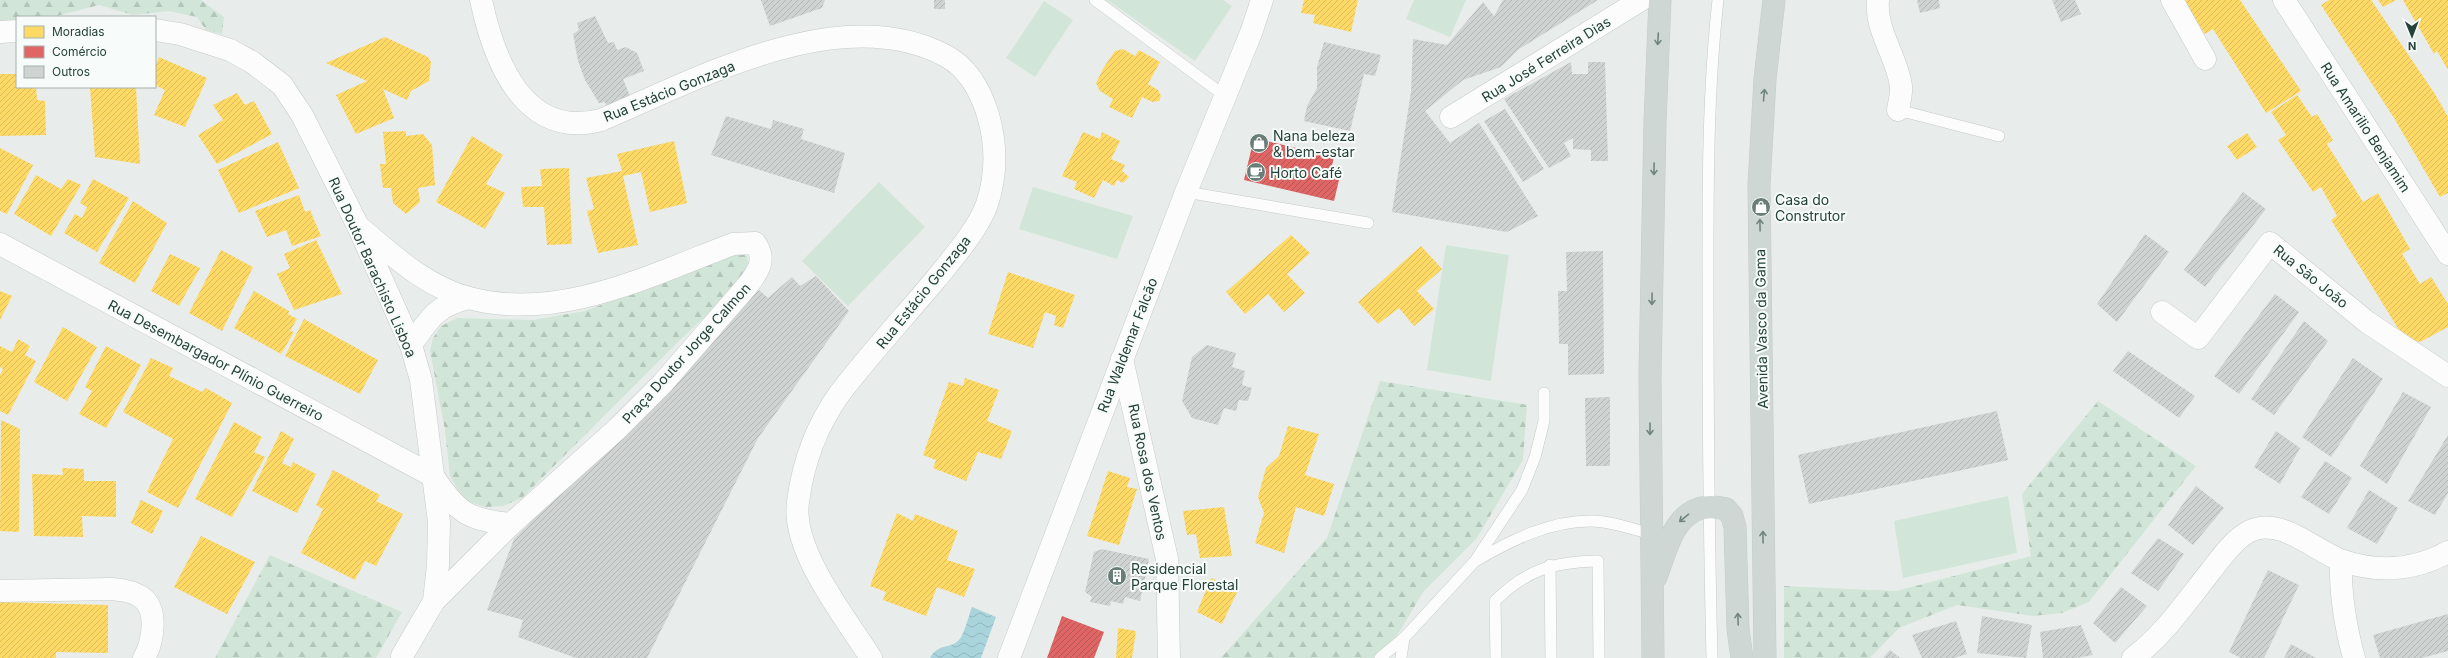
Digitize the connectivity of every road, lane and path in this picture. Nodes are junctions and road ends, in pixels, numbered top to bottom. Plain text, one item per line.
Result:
1 (481, 0) edge
2 (1095, 0) edge
3 (1262, 0) edge
4 (1269, 0) edge
5 (1641, 0) edge
6 (1660, 0) edge
7 (1718, 0) edge
8 (1774, 0) edge
9 (1878, 0) edge
10 (2172, 0) edge
11 (2292, 3) edge
12 (156, 30) edge
13 (16, 31) edge
14 (0, 32) edge
15 (1251, 33) junction
16 (2205, 59) dead end
17 (1225, 96) junction
18 (1898, 110) joint
19 (1451, 117) dead end
20 (1999, 136) dead end
21 (1186, 192) junction
22 (1368, 223) dead end
23 (358, 226) junction
24 (0, 244) edge
25 (2448, 254) edge
26 (468, 298) junction
27 (2162, 312) dead end
28 (412, 345) junction
29 (1122, 359) junction
30 (2448, 376) edge
31 (1544, 393) dead end
32 (433, 476) junction
33 (1708, 507) junction
34 (511, 524) junction
35 (1651, 534) junction
36 (2448, 552) edge
37 (1474, 561) junction
38 (2341, 561) junction
39 (1550, 565) junction
40 (1652, 590) junction
41 (0, 591) edge
42 (434, 601) junction
43 (1404, 638) junction
44 (402, 657) edge
45 (144, 658) edge
46 (870, 658) edge
47 (1009, 658) edge
48 (1169, 658) edge
49 (1380, 658) edge
50 (1401, 658) edge
51 (1496, 658) edge
52 (1551, 658) edge
53 (1599, 658) edge
54 (1652, 658) edge
55 (1712, 658) edge
56 (1742, 658) edge
57 (1765, 658) edge
58 (2133, 658) edge
59 (2354, 658) edge

1 - 46 street, Rua Estácio Gonzaga
2 - 17 lane
3 - 15 street, Rua Waldemar Falcão
4 - 15 street, Rua Waldemar Falcão
5 - 19 street, Rua José Ferreira Dias
6 -> 35 main road
7 - 33 lane
57 -> 8 main road, Avenida Vasco da Gama
9 - 18 street
10 - 16 street
11 - 25 street, Rua Amarilio Benjamim
12 - 23 street, Rua Doutor Barachisto Lisboa
13 - 14 street
15 - 17 street, Rua Waldemar Falcão
17 - 21 street, Rua Waldemar Falcão
18 - 20 lane
21 - 22 lane
21 - 29 street, Rua Waldemar Falcão
23 - 26 street, Praça Doutor Jorge Calmon
23 - 28 street, Rua Doutor Barachisto Lisboa
24 - 32 street, Rua Desembargador Plínio Guerreiro
26 - 28 street, Praça Doutor Jorge Calmon
26 - 34 street, Praça Doutor Jorge Calmon
27 - 30 street, Rua São João
28 - 32 street, Rua Doutor Barachisto Lisboa
29 - 47 street, Rua Waldemar Falcão
29 - 48 street, Rua Rosa dos Ventos
31 - 37 lane
32 - 34 street
32 - 42 street, Rua Doutor Barachisto Lisboa
33 -> 40 main road
33 - 55 lane
56 -> 33 main road
34 - 42 street, Praça Doutor Jorge Calmon
35 - 37 lane
35 - 40 main road
36 - 38 street
37 - 43 lane
38 - 58 street
38 - 59 street
39 - 51 lane
39 - 52 lane
39 - 53 lane
40 - 54 main road
41 - 45 street
42 - 44 street
43 - 49 lane
43 - 50 lane

